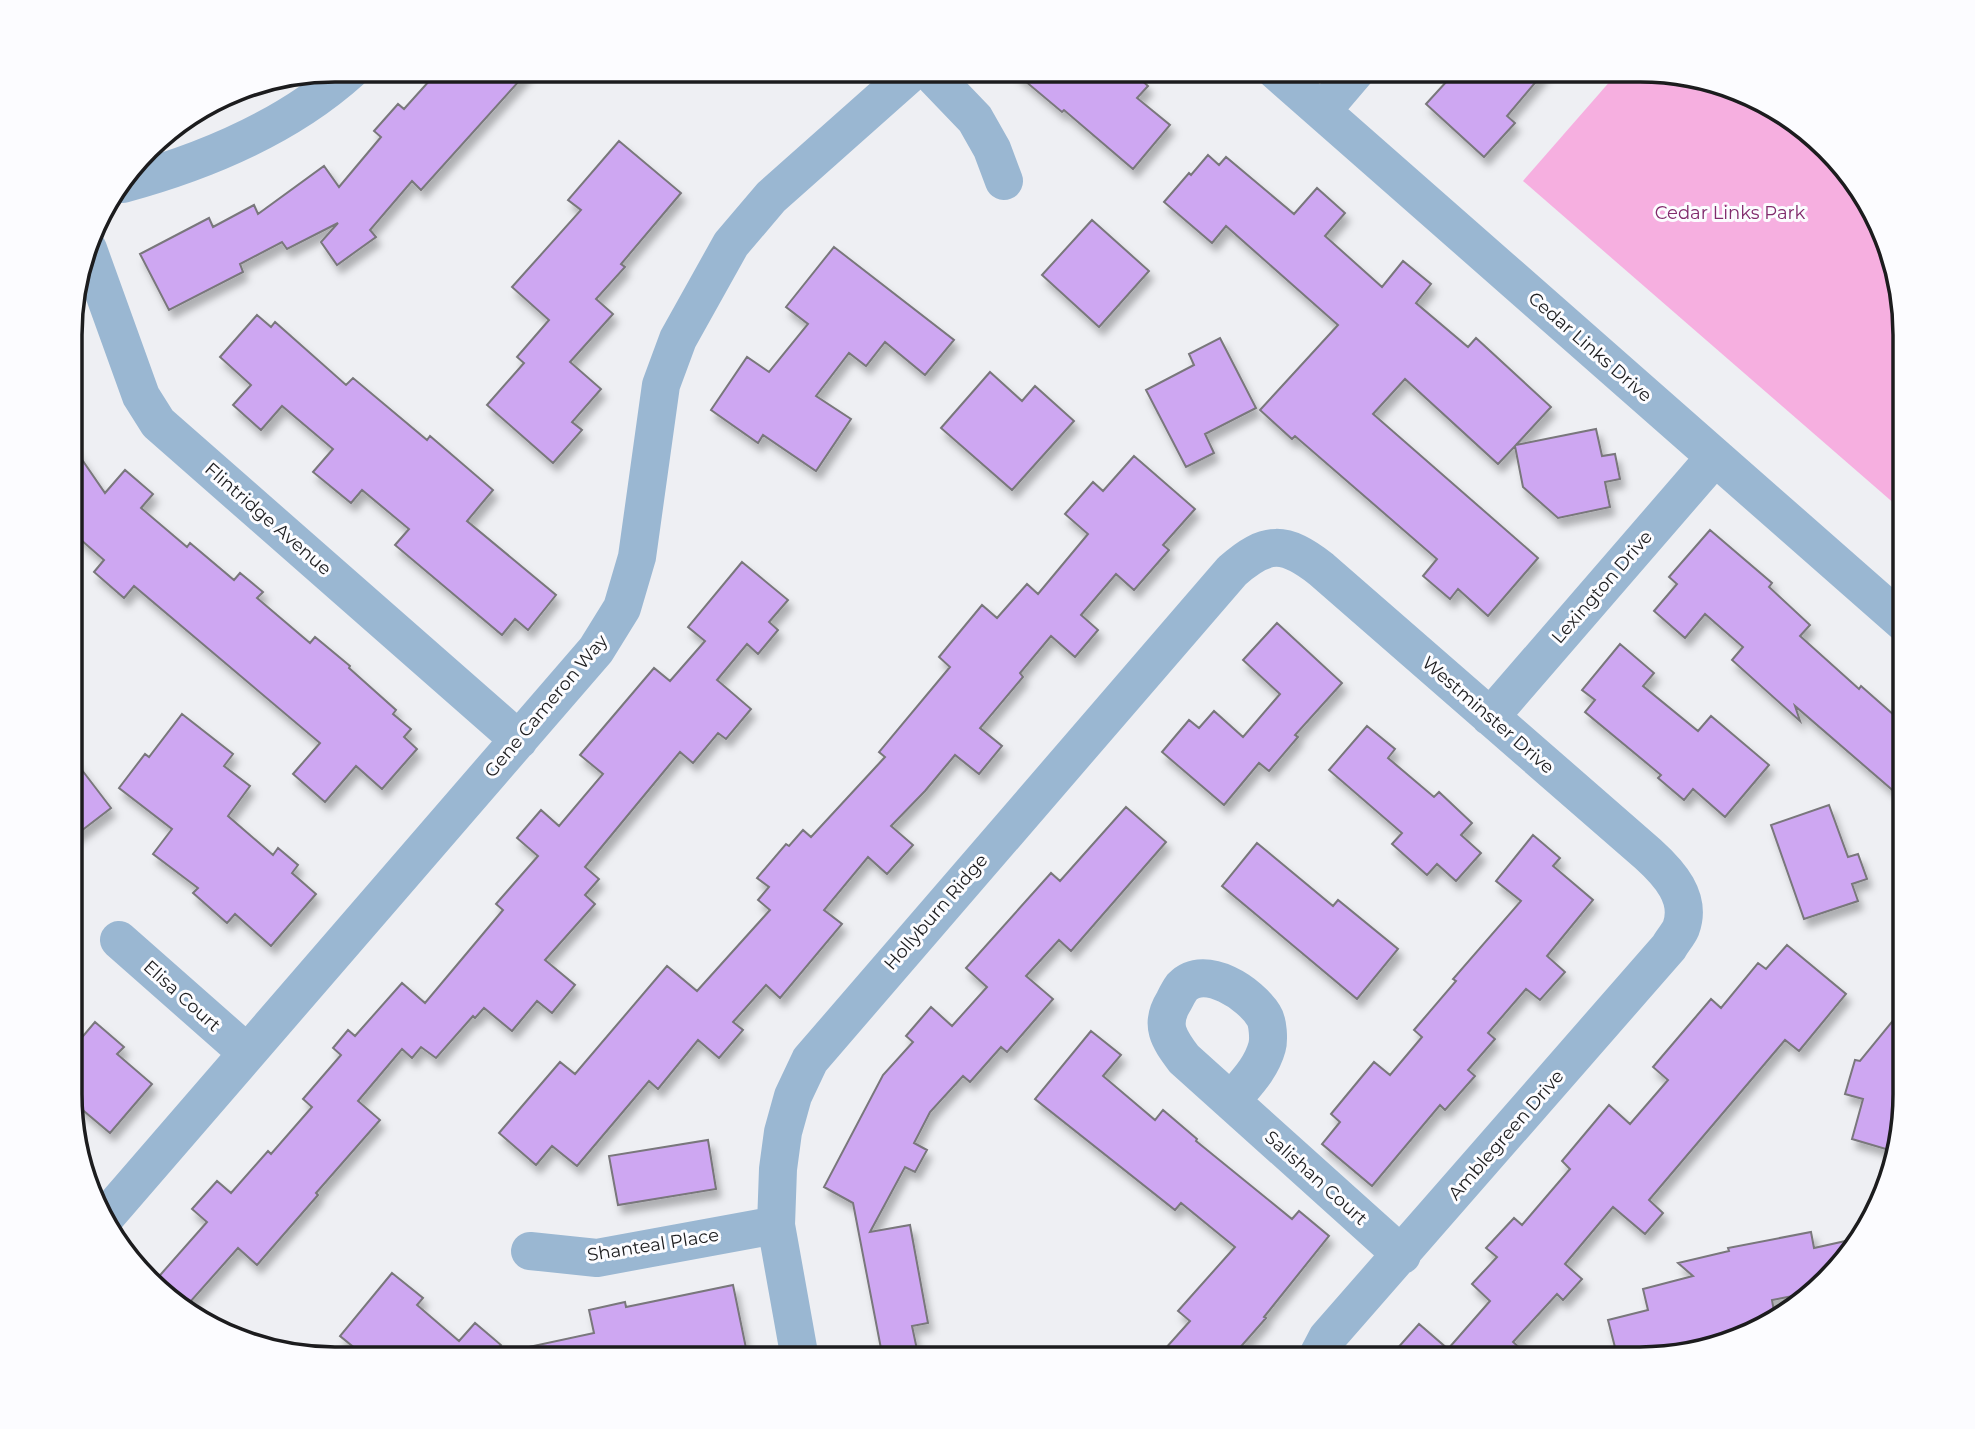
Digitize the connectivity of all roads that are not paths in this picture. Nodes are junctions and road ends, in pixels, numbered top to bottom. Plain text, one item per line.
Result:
1 (335, 82) edge
2 (900, 82) edge
3 (940, 82) edge
4 (1289, 82) edge
5 (1347, 82) edge
6 (1322, 111) junction
7 (136, 180) edge
8 (1004, 181) dead end
9 (93, 263) edge
10 (1715, 457) junction
11 (1273, 547) joint
12 (1893, 613) edge
13 (1490, 717) junction
14 (519, 740) junction
15 (1684, 905) joint
16 (119, 940) dead end
17 (246, 1052) junction
18 (1231, 1101) dead end
19 (111, 1211) edge
20 (776, 1225) junction
21 (530, 1251) dead end
22 (1402, 1255) junction
23 (798, 1347) edge
24 (1322, 1347) edge

1 - 7 street
2 - 14 street, Gene Cameron Way
3 - 8 street
4 - 6 street, Cedar Links Drive
5 - 6 street
6 - 10 street, Cedar Links Drive
9 - 14 street, Flintridge Avenue
10 - 12 street, Cedar Links Drive
10 - 13 street, Lexington Drive
11 - 13 street, Westminster Drive
11 - 20 street, Hollyburn Ridge
13 - 15 street, Westminster Drive
14 - 17 street, Gene Cameron Way
15 - 22 street, Amblegreen Drive
16 - 17 street, Elisa Court
17 - 19 street, Gene Cameron Way
18 - 22 street, Salishan Court
20 - 21 street, Shanteal Place
20 - 23 street, Hollyburn Ridge
22 - 24 street, Amblegreen Drive

